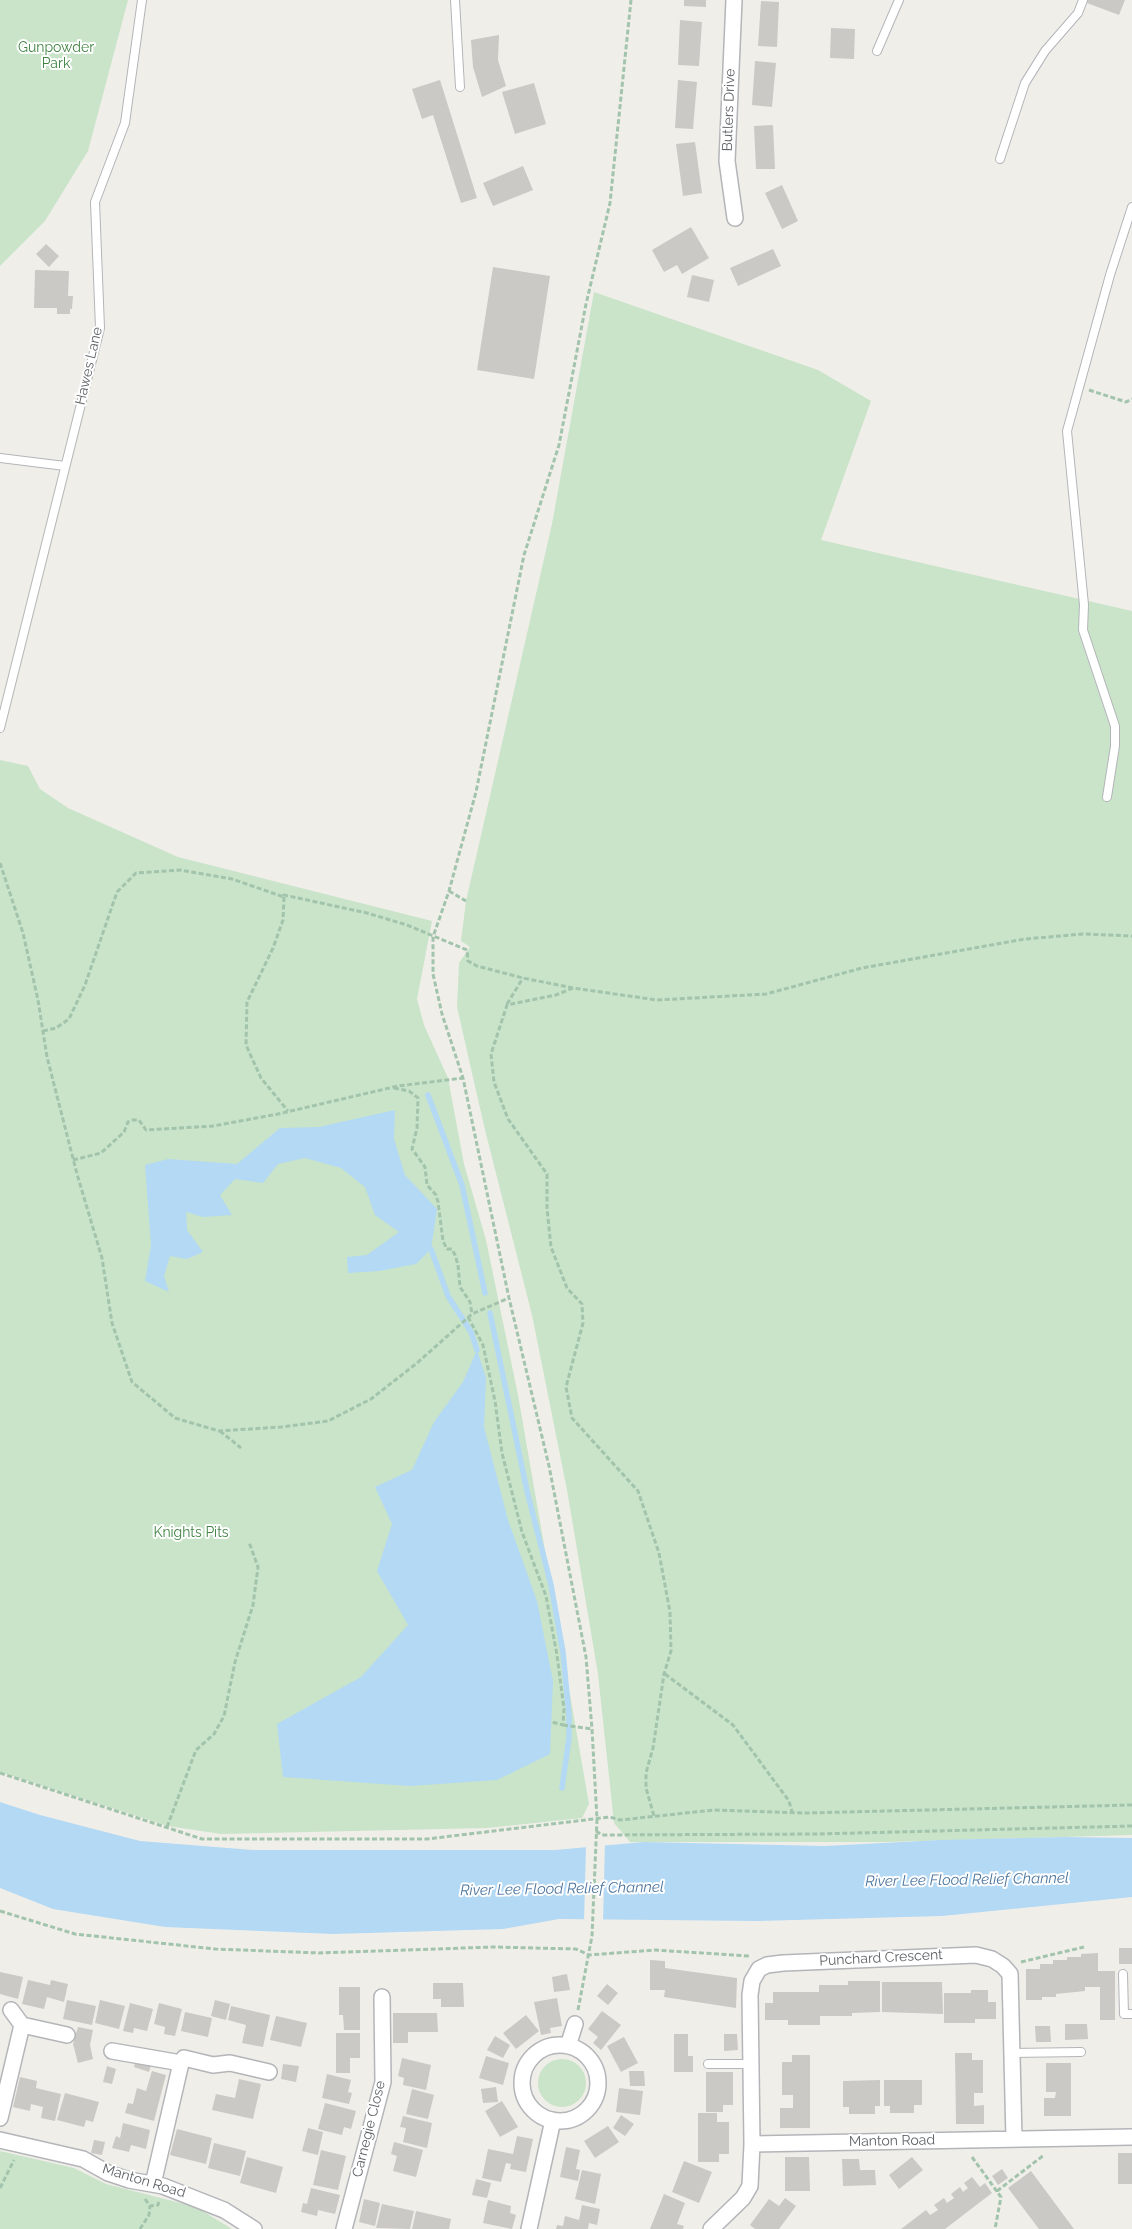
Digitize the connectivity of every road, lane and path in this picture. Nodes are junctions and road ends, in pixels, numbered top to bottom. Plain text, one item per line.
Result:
1 (142, 0) edge
2 (455, 0) edge
3 (630, 0) edge
4 (734, 0) edge
5 (899, 0) edge
6 (1083, 0) edge
7 (877, 51) dead end
8 (460, 87) dead end
9 (1000, 159) dead end
10 (1132, 207) edge
11 (735, 218) dead end
12 (1079, 387) junction
13 (1132, 399) edge
14 (0, 458) edge
15 (65, 466) junction
16 (0, 728) edge
17 (1106, 798) dead end
18 (0, 863) edge
19 (448, 891) junction
20 (284, 897) junction
21 (466, 901) dead end
22 (1132, 936) edge
23 (433, 937) junction
24 (522, 978) junction
25 (573, 988) junction
26 (507, 1005) junction
27 (43, 1031) junction
28 (463, 1078) junction
29 (389, 1088) junction
30 (288, 1111) junction
31 (73, 1160) junction
32 (509, 1298) junction
33 (472, 1314) junction
34 (468, 1317) junction
35 (219, 1431) junction
36 (241, 1448) dead end
37 (249, 1542) dead end
38 (664, 1674) junction
39 (552, 1722) dead end
40 (564, 1725) junction
41 (592, 1729) junction
42 (0, 1773) edge
43 (1132, 1805) edge
44 (792, 1812) junction
45 (654, 1816) junction
46 (597, 1819) junction
47 (1132, 1826) edge
48 (167, 1827) junction
49 (596, 1831) junction
50 (0, 1911) edge
51 (1084, 1947) dead end
52 (589, 1955) junction
53 (1003, 1966) junction
54 (759, 1969) junction
55 (1123, 1974) dead end
56 (382, 1997) dead end
57 (10, 2010) dead end
58 (1132, 2014) edge
59 (575, 2024) joint
60 (22, 2025) junction
61 (67, 2035) dead end
62 (568, 2046) junction
63 (112, 2051) dead end
64 (1080, 2052) dead end
65 (1012, 2053) junction
66 (181, 2063) junction
67 (708, 2064) dead end
68 (751, 2064) junction
69 (269, 2072) dead end
70 (0, 2118) edge
71 (553, 2120) junction
72 (1132, 2137) edge
73 (1066, 2138) junction
74 (1014, 2139) junction
75 (0, 2140) edge
76 (960, 2140) junction
77 (752, 2144) junction
78 (20, 2145) junction
79 (153, 2184) junction
80 (0, 2188) edge
81 (997, 2191) junction
82 (150, 2206) dead end
83 (140, 2229) edge
84 (254, 2229) edge
85 (344, 2229) edge
86 (529, 2229) edge
87 (711, 2229) edge
88 (995, 2229) edge

1 - 15 lane, Hawes Lane
2 - 8 lane
3 - 19 path
4 - 11 street, Butlers Drive
5 - 7 lane
6 - 9 lane
10 - 12 lane
12 - 13 path
12 - 17 lane
14 - 15 lane
15 - 16 lane, Hawes Lane
18 - 27 path
19 - 21 path
19 - 23 path
20 - 23 path
20 - 27 path
20 - 30 path
22 - 25 path
23 - 24 path
23 - 28 path
24 - 25 path
24 - 26 path
25 - 26 path
26 - 38 path
27 - 31 path
28 - 29 path
28 - 32 path
29 - 30 path
29 - 33 path
30 - 31 path
31 - 35 path
32 - 33 path
32 - 41 path
33 - 34 path
34 - 35 path
34 - 40 path
35 - 36 path
37 - 48 path
38 - 44 path
38 - 45 path
39 - 40 path
40 - 41 path
41 - 46 path
42 - 48 path
43 - 44 path
44 - 45 path
45 - 46 path
46 - 48 path
46 - 49 path
47 - 49 path
49 - 52 path
50 - 52 path
51 - 53 path
52 - 54 path
52 - 59 path
53 - 54 street, Punchard Crescent
53 - 65 street
54 - 68 street
55 - 58 lane
56 - 85 street, Carnegie Close
57 - 60 street
59 - 62 street
60 - 61 street
60 - 70 street
62 - 71 street
62 - 71 street
63 - 66 street
64 - 65 lane
65 - 74 street
66 - 69 street
66 - 79 street
67 - 68 lane
68 - 77 street
71 - 86 street
72 - 73 street, Manton Road
73 - 74 street, Manton Road
73 - 81 path
74 - 76 street, Manton Road
75 - 78 street, Manton Road
76 - 77 street, Manton Road
76 - 81 path
77 - 87 street
78 - 79 street, Manton Road
78 - 80 path
79 - 84 street, Manton Road
81 - 88 path
82 - 83 path

